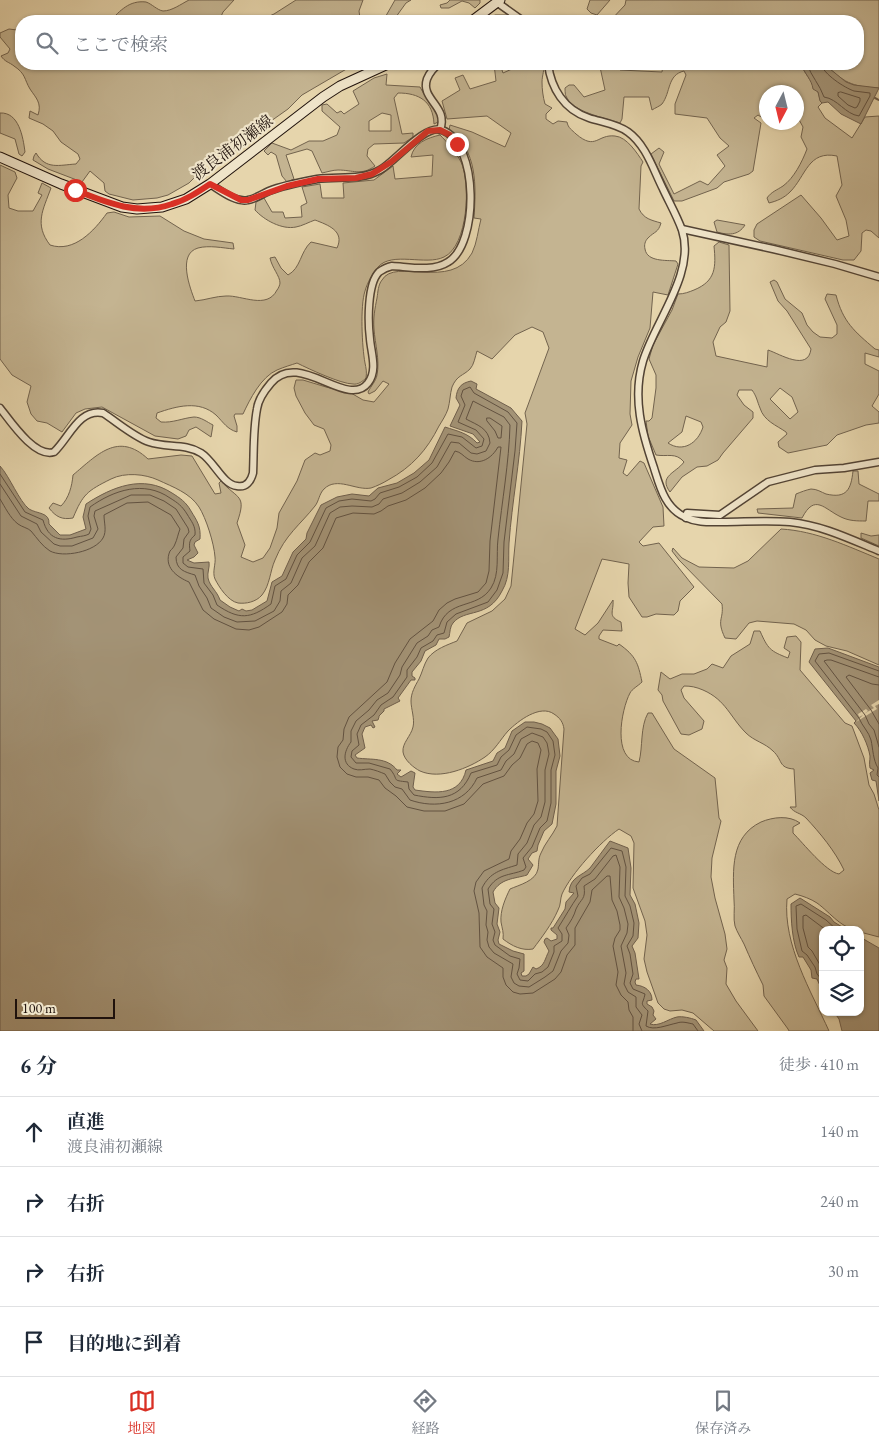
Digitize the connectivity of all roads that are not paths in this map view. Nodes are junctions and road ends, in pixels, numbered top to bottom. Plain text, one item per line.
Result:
1 (499, 2) edge
2 (481, 15) edge
3 (515, 15) edge
4 (375, 70) edge
5 (432, 70) edge
6 (549, 70) edge
7 (440, 130) junction
8 (0, 157) edge
9 (210, 184) junction
10 (682, 229) junction
11 (879, 277) edge
12 (0, 408) edge
13 (879, 462) edge
14 (686, 518) junction
15 (879, 551) edge

1 - 2 main road
1 - 3 street
4 - 9 main road, 渡良浦初瀬線
5 - 7 street
6 - 10 street
7 - 9 street
7 - 12 street
8 - 9 main road, 渡良浦初瀬線
10 - 11 street
10 - 14 street
13 - 14 street
14 - 15 street

